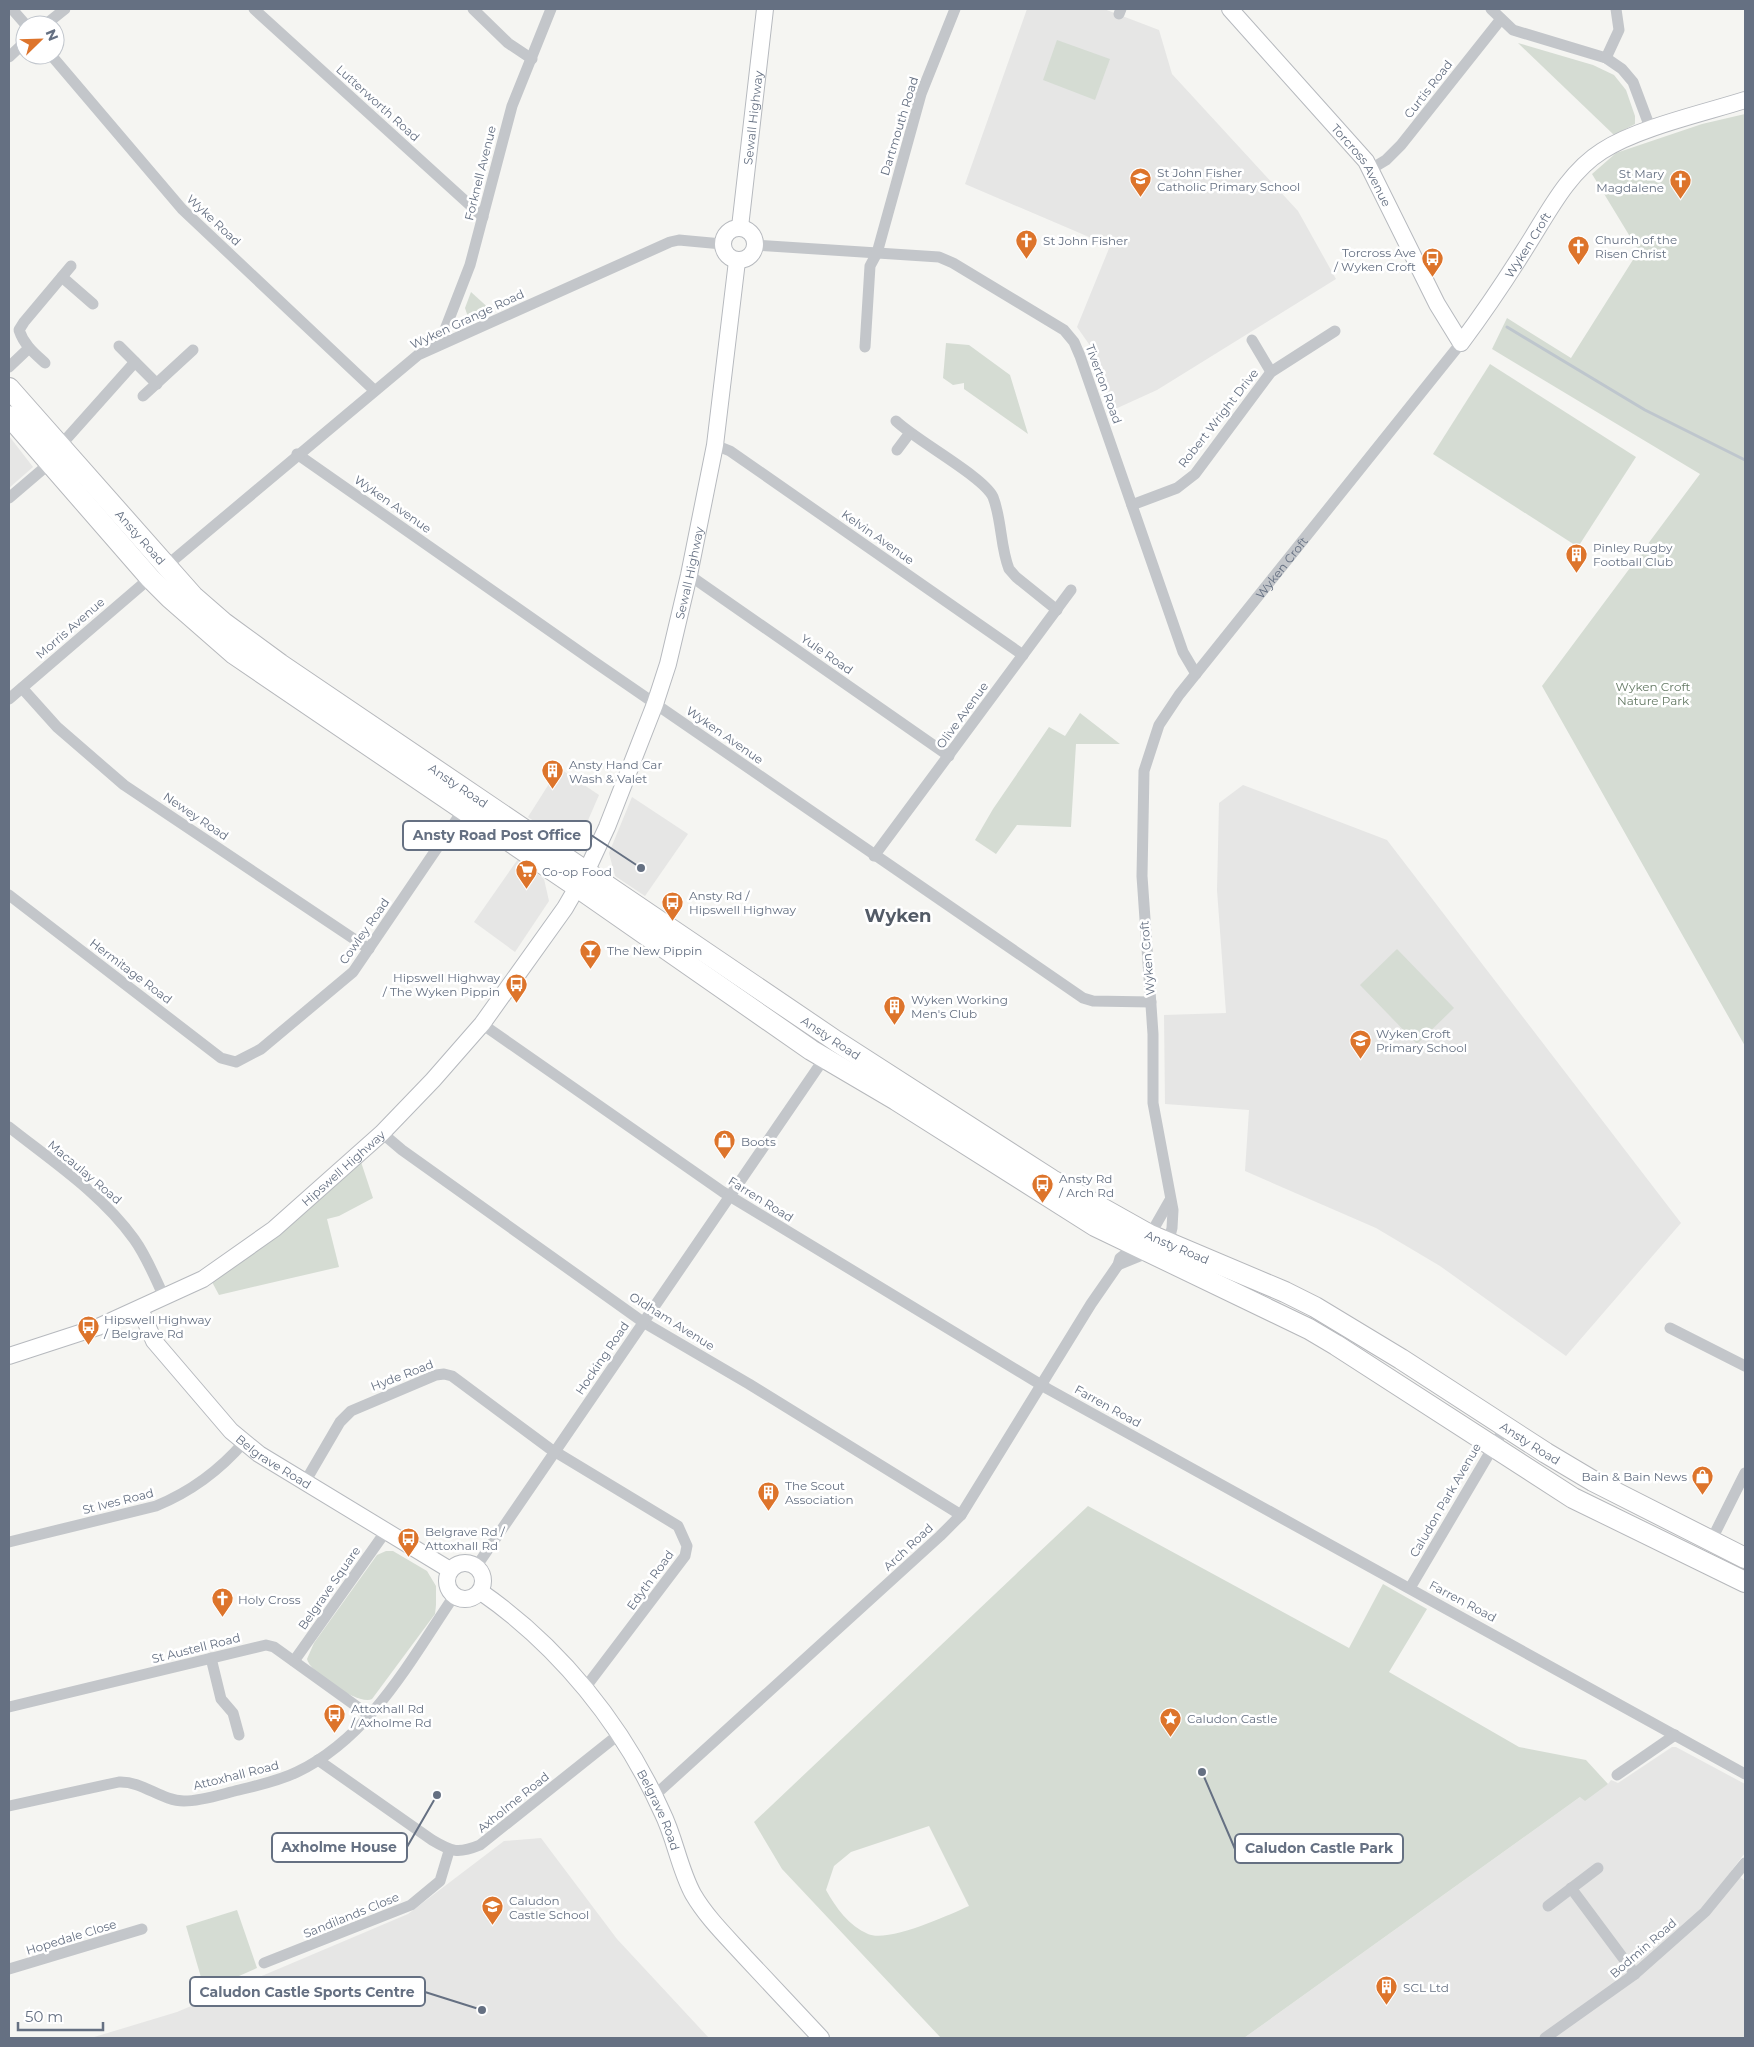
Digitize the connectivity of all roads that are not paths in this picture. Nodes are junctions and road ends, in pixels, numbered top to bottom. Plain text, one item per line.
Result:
1 (254, 9) edge
2 (473, 9) edge
3 (551, 9) edge
4 (765, 9) edge
5 (955, 9) edge
6 (1230, 9) edge
7 (1491, 9) edge
8 (1616, 9) edge
9 (1501, 19) junction
10 (532, 58) junction
11 (1606, 58) junction
12 (60, 65) edge
13 (1745, 100) edge
14 (1651, 130) junction
15 (1371, 169) junction
16 (483, 217) junction
17 (740, 227) junction
18 (722, 244) junction
19 (755, 245) junction
20 (877, 253) junction
21 (737, 261) junction
22 (71, 266) dead end
23 (62, 277) junction
24 (93, 304) dead end
25 (1335, 331) dead end
26 (1252, 340) dead end
27 (1461, 343) junction
28 (439, 345) junction
29 (119, 346) dead end
30 (865, 347) dead end
31 (29, 348) junction
32 (193, 350) dead end
33 (135, 362) junction
34 (45, 363) dead end
35 (9, 367) edge
36 (1271, 372) junction
37 (157, 384) junction
38 (9, 388) edge
39 (374, 390) junction
40 (143, 396) dead end
41 (9, 416) edge
42 (896, 421) dead end
43 (909, 434) junction
44 (715, 445) junction
45 (60, 446) junction
46 (897, 450) dead end
47 (297, 454) junction
48 (50, 463) junction
49 (9, 498) edge
50 (1132, 505) junction
51 (157, 572) junction
52 (689, 575) junction
53 (1070, 590) dead end
54 (1057, 610) junction
55 (1023, 655) junction
56 (1196, 674) junction
57 (22, 688) junction
58 (9, 699) edge
59 (655, 704) junction
60 (949, 756) junction
61 (463, 810) junction
62 (874, 856) junction
63 (582, 879) junction
64 (9, 895) edge
65 (369, 949) junction
66 (1151, 1002) junction
67 (482, 1024) junction
68 (836, 1041) junction
69 (239, 1061) joint
70 (821, 1062) junction
71 (9, 1128) edge
72 (382, 1133) junction
73 (730, 1197) junction
74 (1170, 1200) junction
75 (1149, 1244) junction
76 (1118, 1265) joint
77 (164, 1297) junction
78 (140, 1310) junction
79 (643, 1322) junction
80 (1670, 1328) dead end
81 (9, 1356) edge
82 (1745, 1366) edge
83 (1042, 1385) junction
84 (1504, 1426) junction
85 (244, 1442) junction
86 (1493, 1446) junction
87 (555, 1452) junction
88 (1745, 1473) edge
89 (305, 1482) junction
90 (960, 1515) junction
91 (386, 1531) junction
92 (1711, 1541) junction
93 (9, 1542) edge
94 (1745, 1558) edge
95 (476, 1567) junction
96 (450, 1570) junction
97 (1745, 1574) edge
98 (1745, 1582) edge
99 (1410, 1588) junction
100 (480, 1592) junction
101 (454, 1596) junction
102 (211, 1658) junction
103 (294, 1662) junction
104 (585, 1688) junction
105 (9, 1706) edge
106 (370, 1716) junction
107 (239, 1735) dead end
108 (618, 1735) junction
109 (1675, 1735) junction
110 (318, 1760) junction
111 (1745, 1774) edge
112 (1617, 1775) dead end
113 (654, 1796) junction
114 (9, 1806) edge
115 (449, 1851) junction
116 (1745, 1863) edge
117 (1598, 1868) dead end
118 (1572, 1888) junction
119 (1548, 1906) dead end
120 (142, 1930) dead end
121 (264, 1963) dead end
122 (9, 1969) edge
123 (1635, 1974) junction
124 (821, 2038) edge
125 (1545, 2038) edge

1 - 16 street, Lutterworth Road
2 - 10 street
3 - 10 street, Forknell Avenue
4 - 17 street, Sewall Highway
5 - 20 street, Dartmouth Road
6 - 15 street, Torcross Avenue
7 - 9 street
8 - 11 street
9 - 11 street
9 - 15 street, Curtis Road
10 - 16 street, Forknell Avenue
11 - 14 street
12 - 39 street, Wyke Road
13 - 14 street, Wyken Croft
14 - 27 street, Wyken Croft
15 - 27 street, Torcross Avenue
16 - 28 street, Forknell Avenue
17 - 18 street
17 - 19 street
18 - 21 street
18 - 28 street, Wyken Grange Road
19 - 20 street, Tiverton Road
19 - 21 street
20 - 30 street, Dartmouth Road
20 - 50 street, Tiverton Road
21 - 44 street, Sewall Highway
22 - 23 street
23 - 24 street
23 - 31 street
25 - 36 street, Robert Wright Drive
26 - 36 street, Robert Wright Drive
27 - 56 street, Wyken Croft
28 - 39 street, Wyken Grange Road
29 - 33 street
31 - 34 street
31 - 35 street
32 - 37 street
33 - 37 street
33 - 45 street
36 - 50 street, Robert Wright Drive
37 - 40 street
38 - 45 highway, Ansty Road
39 - 47 street, Wyken Grange Road
41 - 48 highway, Ansty Road
42 - 43 street
43 - 46 street
43 - 54 street
44 - 52 street, Sewall Highway
44 - 55 street, Kelvin Avenue
45 - 51 highway, Ansty Road
47 - 51 street, Wyken Grange Road
47 - 59 street, Wyken Avenue
48 - 49 street
48 - 51 highway, Ansty Road
50 - 56 street, Tiverton Road
51 - 57 street, Morris Avenue
51 - 61 highway, Ansty Road
51 - 63 highway, Ansty Road
52 - 59 street, Sewall Highway
52 - 60 street, Yule Road
53 - 54 street, Olive Avenue
54 - 55 street, Olive Avenue
55 - 60 street, Olive Avenue
56 - 66 street, Wyken Croft
57 - 58 street, Morris Avenue
57 - 65 street, Newey Road
59 - 62 street, Wyken Avenue
59 - 63 street, Sewall Highway
60 - 62 street, Olive Avenue
61 - 63 highway, Ansty Road
61 - 65 street, Cowley Road
62 - 66 street, Wyken Avenue
63 - 67 street, Hipswell Highway
63 - 68 highway, Ansty Road
63 - 70 highway, Ansty Road
64 - 69 street, Hermitage Road
65 - 69 street, Cowley Road
66 - 74 street, Wyken Croft
67 - 72 street, Hipswell Highway
67 - 73 street, Farren Road
68 - 70 highway
68 - 75 highway, Ansty Road
70 - 73 street, Hocking Road
70 - 75 highway, Ansty Road
71 - 77 street, Macaulay Road
72 - 77 street, Hipswell Highway
72 - 79 street, Oldham Avenue
73 - 79 street, Hocking Road
73 - 83 street, Farren Road
74 - 75 street
74 - 75 street, Wyken Croft
75 - 76 street, Ansty Road
75 - 84 highway, Ansty Road
75 - 86 highway, Ansty Road
76 - 83 street, Arch Road
77 - 78 street, Hipswell Highway
78 - 81 street, Hipswell Highway
78 - 85 street, Belgrave Road
79 - 87 street, Hocking Road
79 - 90 street, Oldham Avenue
80 - 82 street
83 - 90 street, Arch Road
83 - 99 street, Farren Road
84 - 86 street, Caludon Park Avenue
84 - 92 highway, Ansty Road
85 - 89 street, Belgrave Road
85 - 93 street, St Ives Road
86 - 98 highway, Ansty Road
86 - 99 street, Caludon Park Avenue
87 - 89 street, Hyde Road
87 - 95 street, Hocking Road
87 - 104 street, Edyth Road
88 - 92 street
89 - 91 street, Belgrave Road
90 - 113 street, Arch Road
91 - 96 street, Belgrave Road
91 - 103 street, Belgrave Square
92 - 94 highway, Ansty Road
92 - 97 highway
95 - 96 street
95 - 100 street
96 - 101 street
99 - 109 street, Farren Road
100 - 101 street
100 - 104 street, Belgrave Road
101 - 106 street, Attoxhall Road
102 - 103 street, St Austell Road
102 - 105 street, St Austell Road
102 - 107 street
103 - 106 street, St Austell Road
104 - 108 street, Belgrave Road
106 - 110 street, Attoxhall Road
108 - 113 street, Belgrave Road
108 - 115 street, Axholme Road
109 - 111 street, Farren Road
109 - 112 street
110 - 114 street, Attoxhall Road
110 - 115 street
113 - 124 street, Belgrave Road
115 - 121 street, Sandilands Close
116 - 123 street, Bodmin Road
117 - 118 street
118 - 119 street
118 - 123 street
120 - 122 street, Hopedale Close
123 - 125 street, Bodmin Road

